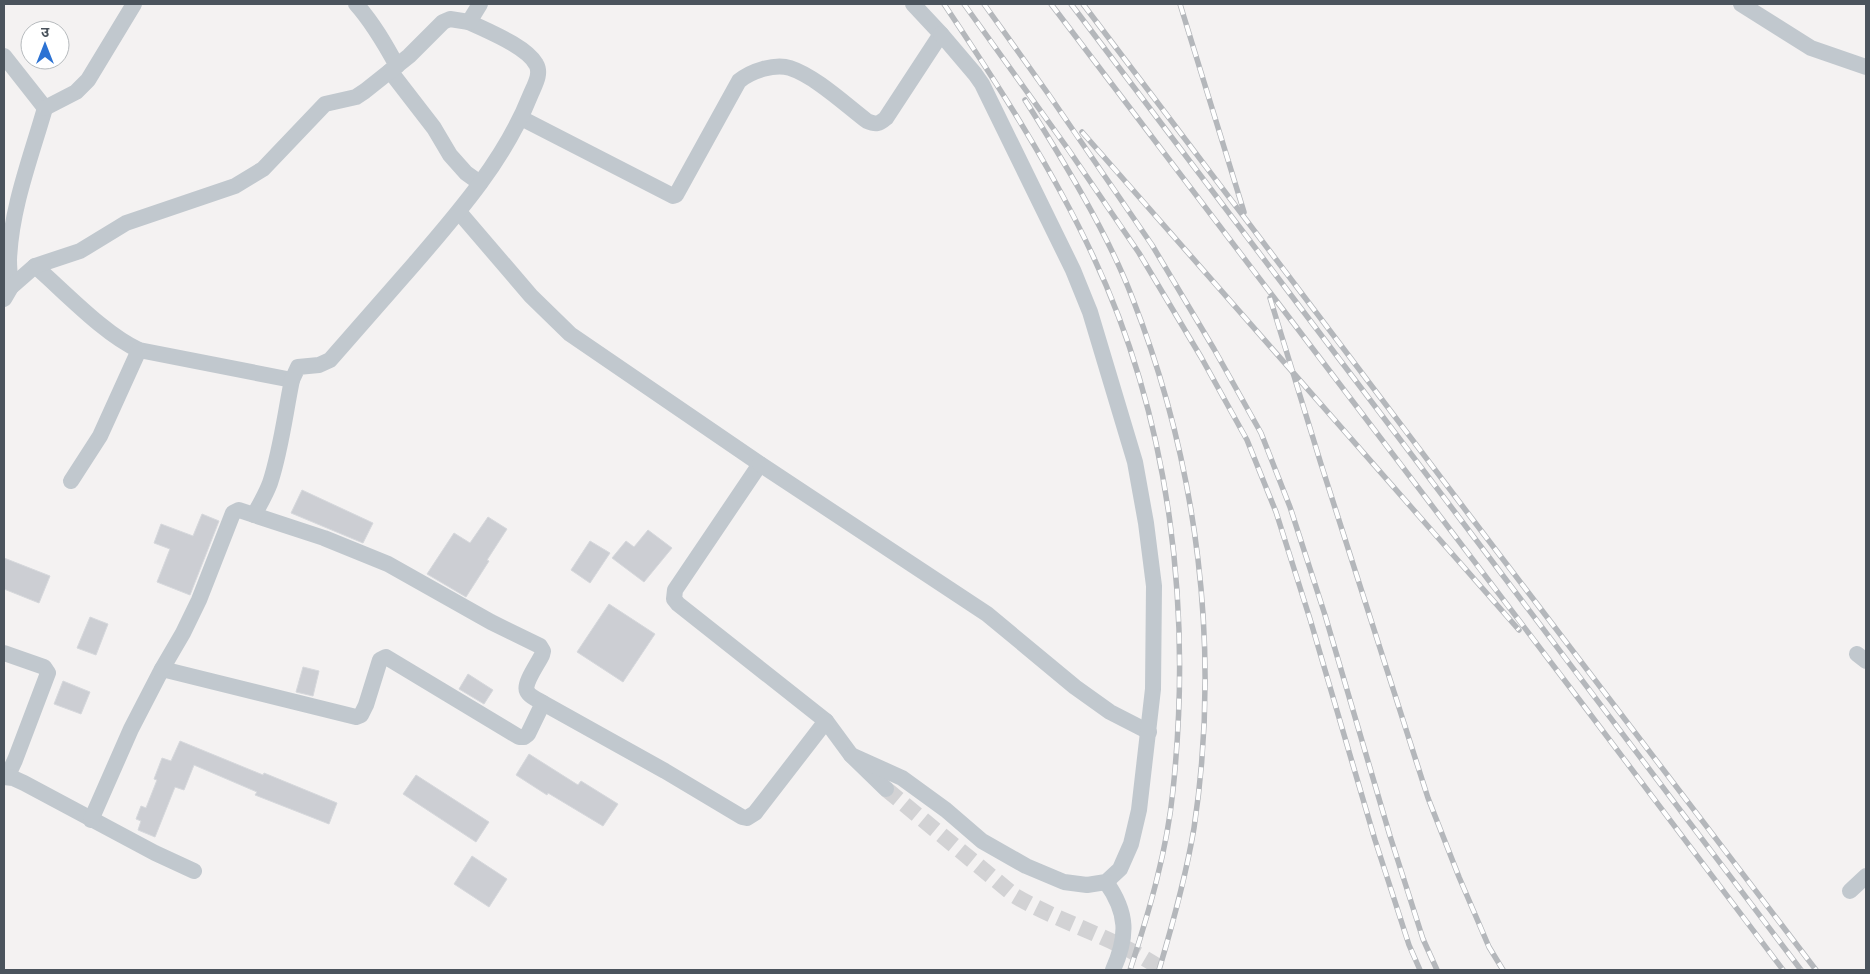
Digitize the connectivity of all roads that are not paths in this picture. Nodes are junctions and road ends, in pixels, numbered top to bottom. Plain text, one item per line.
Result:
1 (134, 4) edge
2 (356, 4) edge
3 (480, 4) edge
4 (913, 4) edge
5 (1741, 4) edge
6 (469, 22) junction
7 (941, 34) junction
8 (4, 56) edge
9 (1866, 67) edge
10 (393, 69) junction
11 (45, 108) junction
12 (521, 118) junction
13 (480, 183) junction
14 (459, 212) junction
15 (35, 266) junction
16 (7, 293) edge
17 (139, 350) junction
18 (292, 380) junction
19 (760, 464) junction
20 (71, 481) dead end
21 (254, 515) junction
22 (4, 653) edge
23 (162, 669) junction
24 (543, 703) junction
25 (826, 721) junction
26 (1149, 732) junction
27 (851, 755) junction
28 (5, 777) edge
29 (886, 789) tunnel mouth
30 (91, 820) junction
31 (194, 871) dead end
32 (1866, 876) edge
33 (1106, 882) junction
34 (1850, 891) dead end
35 (1113, 970) edge

1 - 11 street
2 - 10 street
3 - 6 street
4 - 7 street
5 - 9 street
6 - 10 street
6 - 12 street
7 - 12 street
7 - 26 street
8 - 11 street
10 - 13 street
10 - 15 street
11 - 16 street
12 - 13 street
13 - 14 street
14 - 18 street
14 - 19 street
15 - 16 street
15 - 17 street
17 - 18 street
17 - 20 street
18 - 21 street
19 - 25 street
19 - 26 street
21 - 23 street
21 - 24 street
22 - 28 street
23 - 24 street
23 - 30 street
24 - 25 street
25 - 27 street
26 - 33 street
27 - 29 street
27 - 33 street
28 - 30 street
30 - 31 street
32 - 34 street
33 - 35 street

